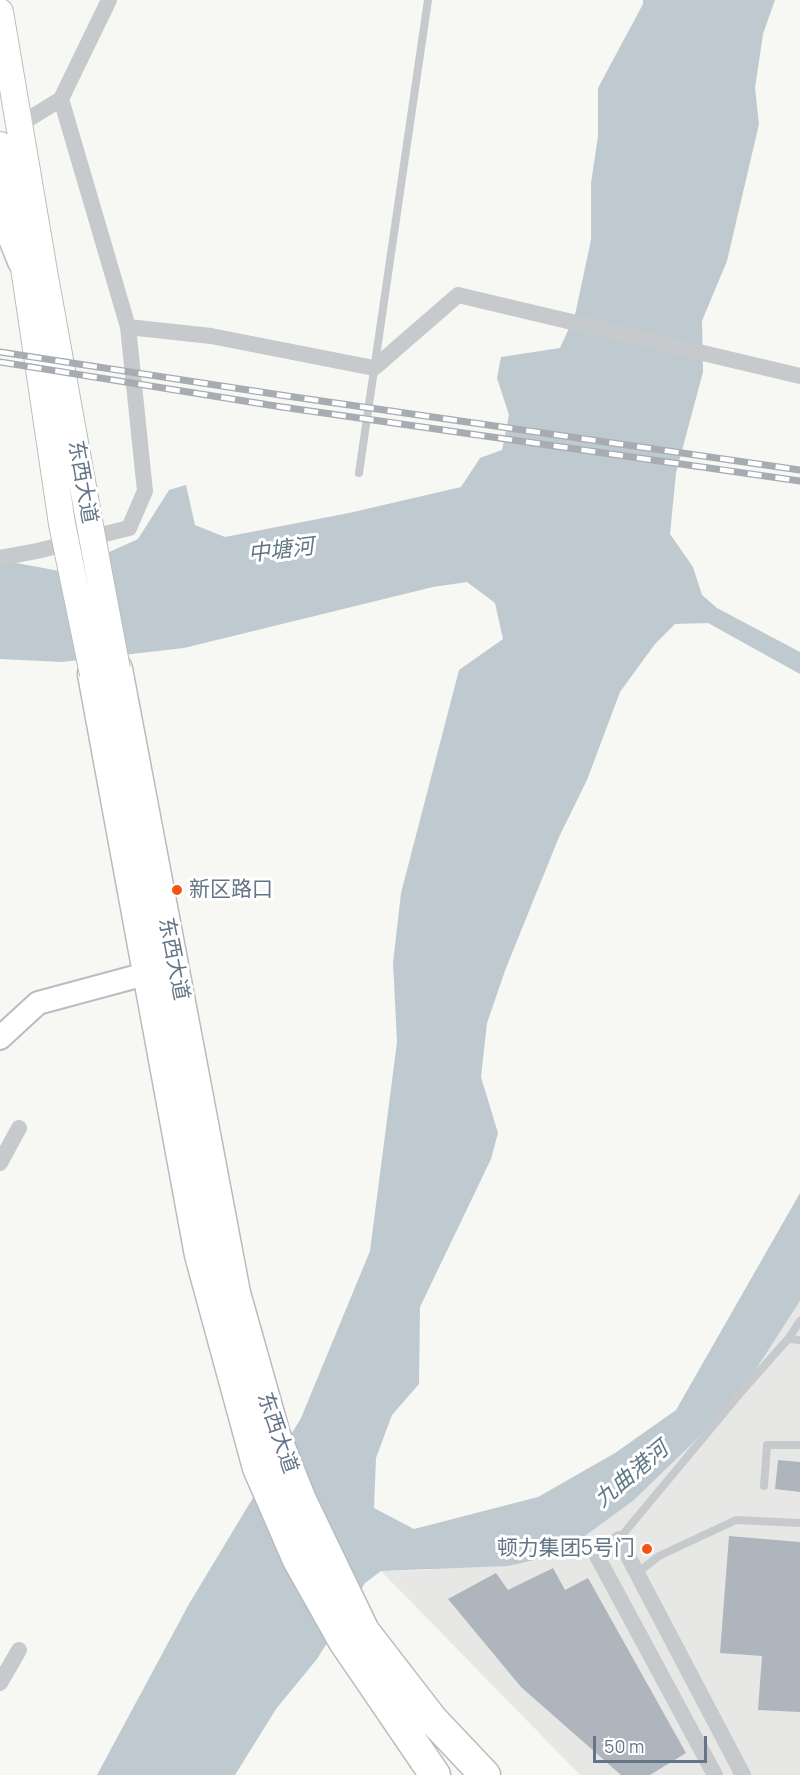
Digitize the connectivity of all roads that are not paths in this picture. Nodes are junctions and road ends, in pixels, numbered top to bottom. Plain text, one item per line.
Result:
1 (109, 0) edge
2 (428, 0) edge
3 (0, 12) edge
4 (61, 99) junction
5 (19, 125) junction
6 (0, 145) edge
7 (0, 204) edge
8 (6, 238) edge
9 (23, 261) junction
10 (128, 327) junction
11 (374, 368) junction
12 (800, 376) edge
13 (359, 473) dead end
14 (0, 558) edge
15 (105, 672) junction
16 (161, 969) junction
17 (0, 1038) edge
18 (19, 1128) dead end
19 (0, 1163) edge
20 (800, 1321) edge
21 (788, 1339) junction
22 (800, 1340) edge
23 (800, 1445) edge
24 (764, 1486) dead end
25 (800, 1523) edge
26 (619, 1539) junction
27 (637, 1573) junction
28 (354, 1636) junction
29 (19, 1650) dead end
30 (0, 1683) edge
31 (435, 1775) edge
32 (485, 1775) edge
33 (715, 1775) edge
34 (743, 1775) edge

1 - 4 street
2 - 11 lane
3 - 5 main road, 东西大道
4 - 5 street
4 - 10 street
5 - 15 main road, 东西大道, bridge
6 - 9 main road, 东西大道
7 - 8 highway
8 - 9 highway
9 - 15 main road, 东西大道, bridge
10 - 11 street
10 - 14 street
11 - 12 street
11 - 13 lane
15 - 16 highway, 东西大道
16 - 17 street
16 - 28 highway, 东西大道
16 - 28 highway, 东西大道
18 - 19 street
20 - 21 lane
21 - 22 lane
21 - 26 lane
23 - 24 lane
25 - 27 lane
26 - 27 street
26 - 33 street
27 - 34 street
28 - 31 highway, 东西大道
28 - 32 highway, 东西大道
29 - 30 street

